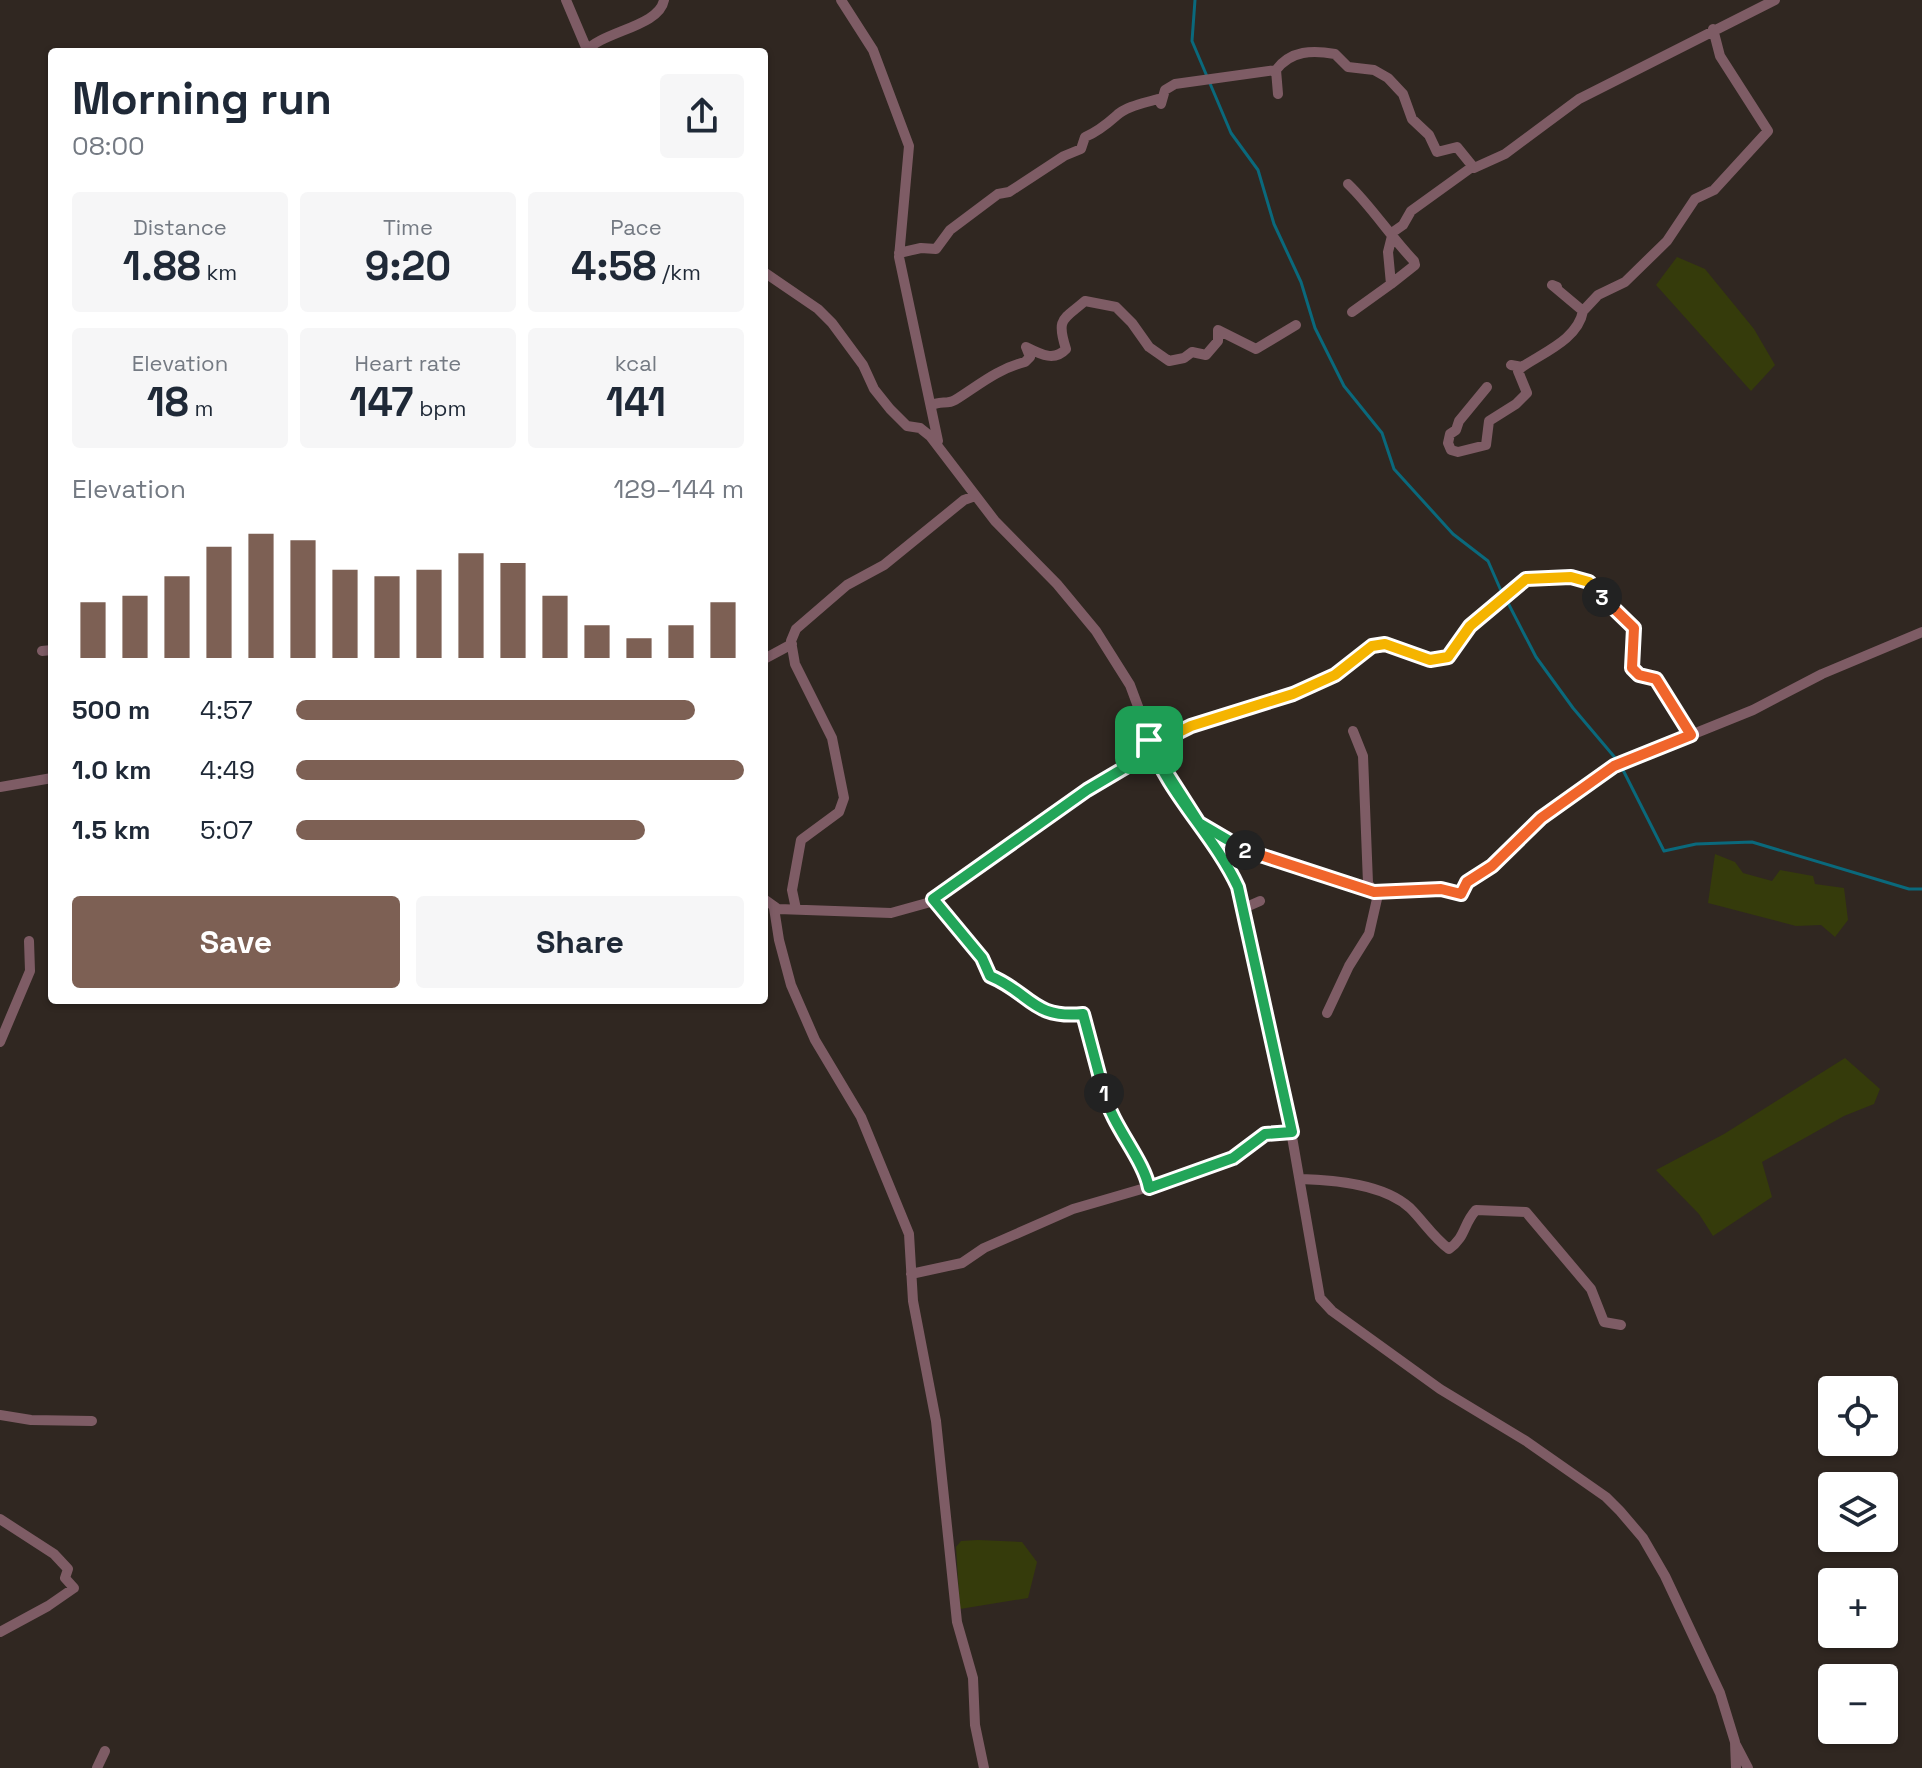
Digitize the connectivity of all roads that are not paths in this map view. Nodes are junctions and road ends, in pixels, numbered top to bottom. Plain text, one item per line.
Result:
1 (566, 0) edge
2 (664, 0) edge
3 (841, 0) edge
4 (1775, 0) edge
5 (1713, 29) junction
6 (586, 48) edge
7 (593, 48) edge
8 (1276, 70) junction
9 (1278, 94) dead end
10 (1472, 167) junction
11 (1348, 184) dead end
12 (1391, 237) junction
13 (899, 253) junction
14 (768, 275) edge
15 (1391, 284) junction
16 (1557, 287) dead end
17 (1583, 311) junction
18 (1352, 312) dead end
19 (1296, 325) dead end
20 (1487, 387) dead end
21 (931, 406) junction
22 (940, 447) junction
23 (975, 496) junction
24 (1922, 632) edge
25 (792, 644) junction
26 (768, 657) edge
27 (1353, 731) dead end
28 (1691, 735) junction
29 (1149, 740) junction
30 (1153, 751) junction
31 (48, 779) edge
32 (0, 787) edge
33 (1199, 823) junction
34 (1374, 892) junction
35 (933, 899) junction
36 (1260, 901) dead end
37 (768, 903) edge
38 (774, 908) junction
39 (1244, 908) junction
40 (796, 909) junction
41 (29, 941) dead end
42 (1327, 1013) dead end
43 (0, 1042) edge
44 (1292, 1132) junction
45 (1301, 1179) junction
46 (1149, 1188) junction
47 (911, 1274) junction
48 (1621, 1325) dead end
49 (0, 1415) edge
50 (92, 1421) dead end
51 (0, 1519) edge
52 (0, 1632) edge
53 (1735, 1742) junction
54 (105, 1751) dead end
55 (97, 1768) edge
56 (984, 1768) edge
57 (1736, 1768) edge
58 (1748, 1768) edge

1 - 6 street
2 - 7 street
3 - 13 street
4 - 5 street
5 - 10 street
5 - 17 street
8 - 9 street
8 - 10 street
8 - 13 street
10 - 12 street
11 - 12 street
12 - 15 street
12 - 15 street
13 - 21 street
14 - 22 street
15 - 18 street
16 - 17 street
17 - 20 street
19 - 21 street
21 - 22 street
22 - 23 street
23 - 25 street
23 - 29 street
24 - 28 street
25 - 26 street
25 - 40 street
27 - 34 street
28 - 29 street
28 - 34 street
29 - 30 street
30 - 33 street
30 - 35 street
31 - 32 street
33 - 34 street
33 - 39 street
34 - 42 street
35 - 40 street
35 - 46 street
36 - 39 street
37 - 38 street
38 - 40 street
38 - 47 street
39 - 44 street
41 - 43 street
44 - 45 street
44 - 46 street
45 - 48 street
45 - 53 street
46 - 47 street
47 - 56 street
49 - 50 street
51 - 52 street
53 - 57 street
53 - 58 street
54 - 55 street

